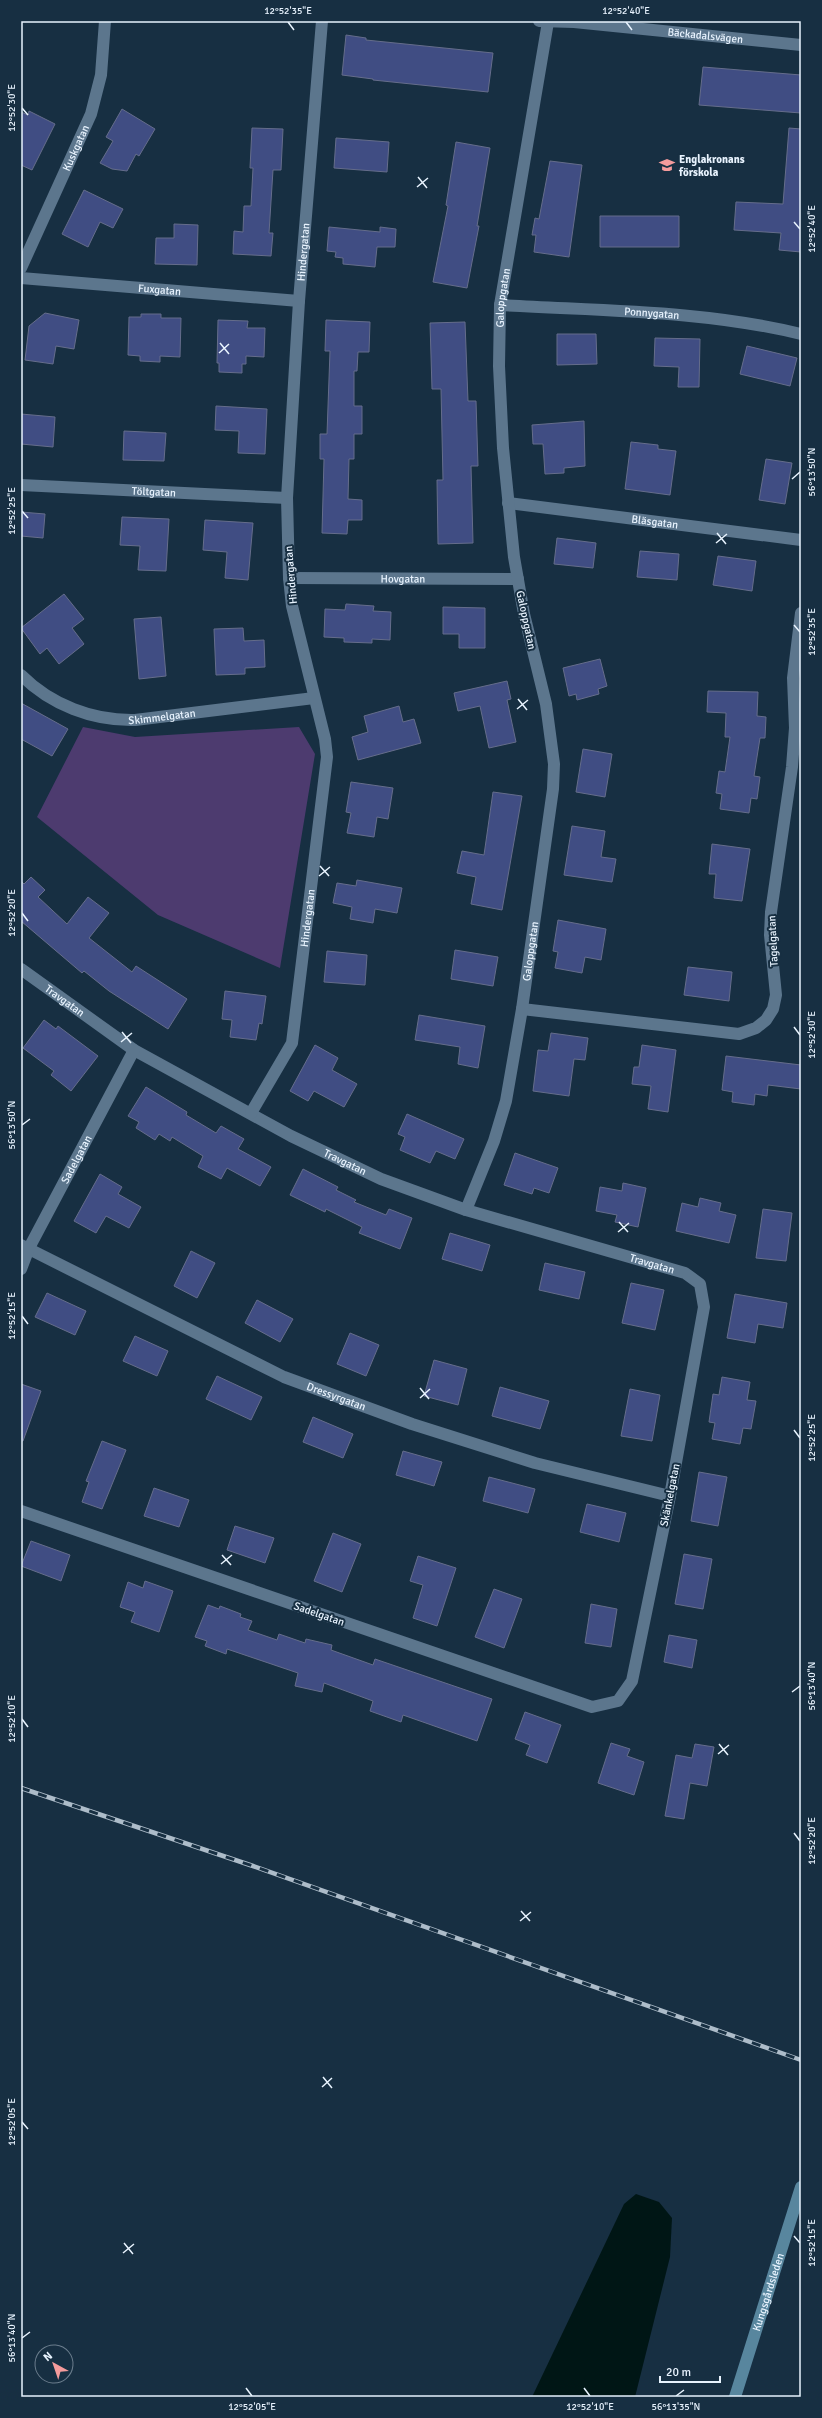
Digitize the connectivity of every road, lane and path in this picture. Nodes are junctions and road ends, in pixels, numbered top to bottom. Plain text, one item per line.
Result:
1 (105, 21) edge
2 (322, 21) edge
3 (543, 22) edge
4 (801, 45) edge
5 (21, 268) edge
6 (21, 278) edge
7 (299, 301) junction
8 (500, 305) junction
9 (801, 334) edge
10 (21, 485) edge
11 (287, 498) junction
12 (508, 503) junction
13 (801, 540) edge
14 (289, 578) junction
15 (518, 579) junction
16 (801, 613) edge
17 (21, 675) edge
18 (314, 698) junction
19 (21, 969) edge
20 (522, 1009) junction
21 (134, 1050) junction
22 (251, 1113) junction
23 (466, 1210) junction
24 (25, 1247) edge
25 (21, 1269) edge
26 (700, 1284) joint
27 (670, 1496) junction
28 (21, 1511) edge
29 (618, 1701) joint
30 (801, 2186) edge
31 (735, 2397) edge

1 - 5 street, Kuskgatan
2 - 7 street, Hindergatan
3 - 4 street, Bäckadalsvägen
3 - 8 street, Galoppgatan
6 - 7 street, Fuxgatan
7 - 11 street, Hindergatan
8 - 9 street, Ponnygatan
8 - 12 street, Galoppgatan
10 - 11 street, Töltgatan
11 - 14 street, Hindergatan
12 - 13 street, Bläsgatan
12 - 15 street, Galoppgatan
14 - 15 street, Hovgatan
14 - 18 street, Hindergatan
15 - 20 street, Galoppgatan
16 - 20 street, Tagelgatan
17 - 18 street, Skimmelgatan
18 - 22 street, Hindergatan
19 - 21 street, Travgatan
20 - 23 street, Galoppgatan
21 - 22 street, Travgatan
21 - 24 street, Sadelgatan
22 - 23 street, Travgatan
23 - 26 street, Travgatan
24 - 25 street, Sadelgatan
24 - 27 street, Dressyrgatan
26 - 27 street, Skänkelgatan
27 - 29 street, Skänkelgatan
28 - 29 street, Sadelgatan
30 - 31 main road, Kungsgårdsleden

